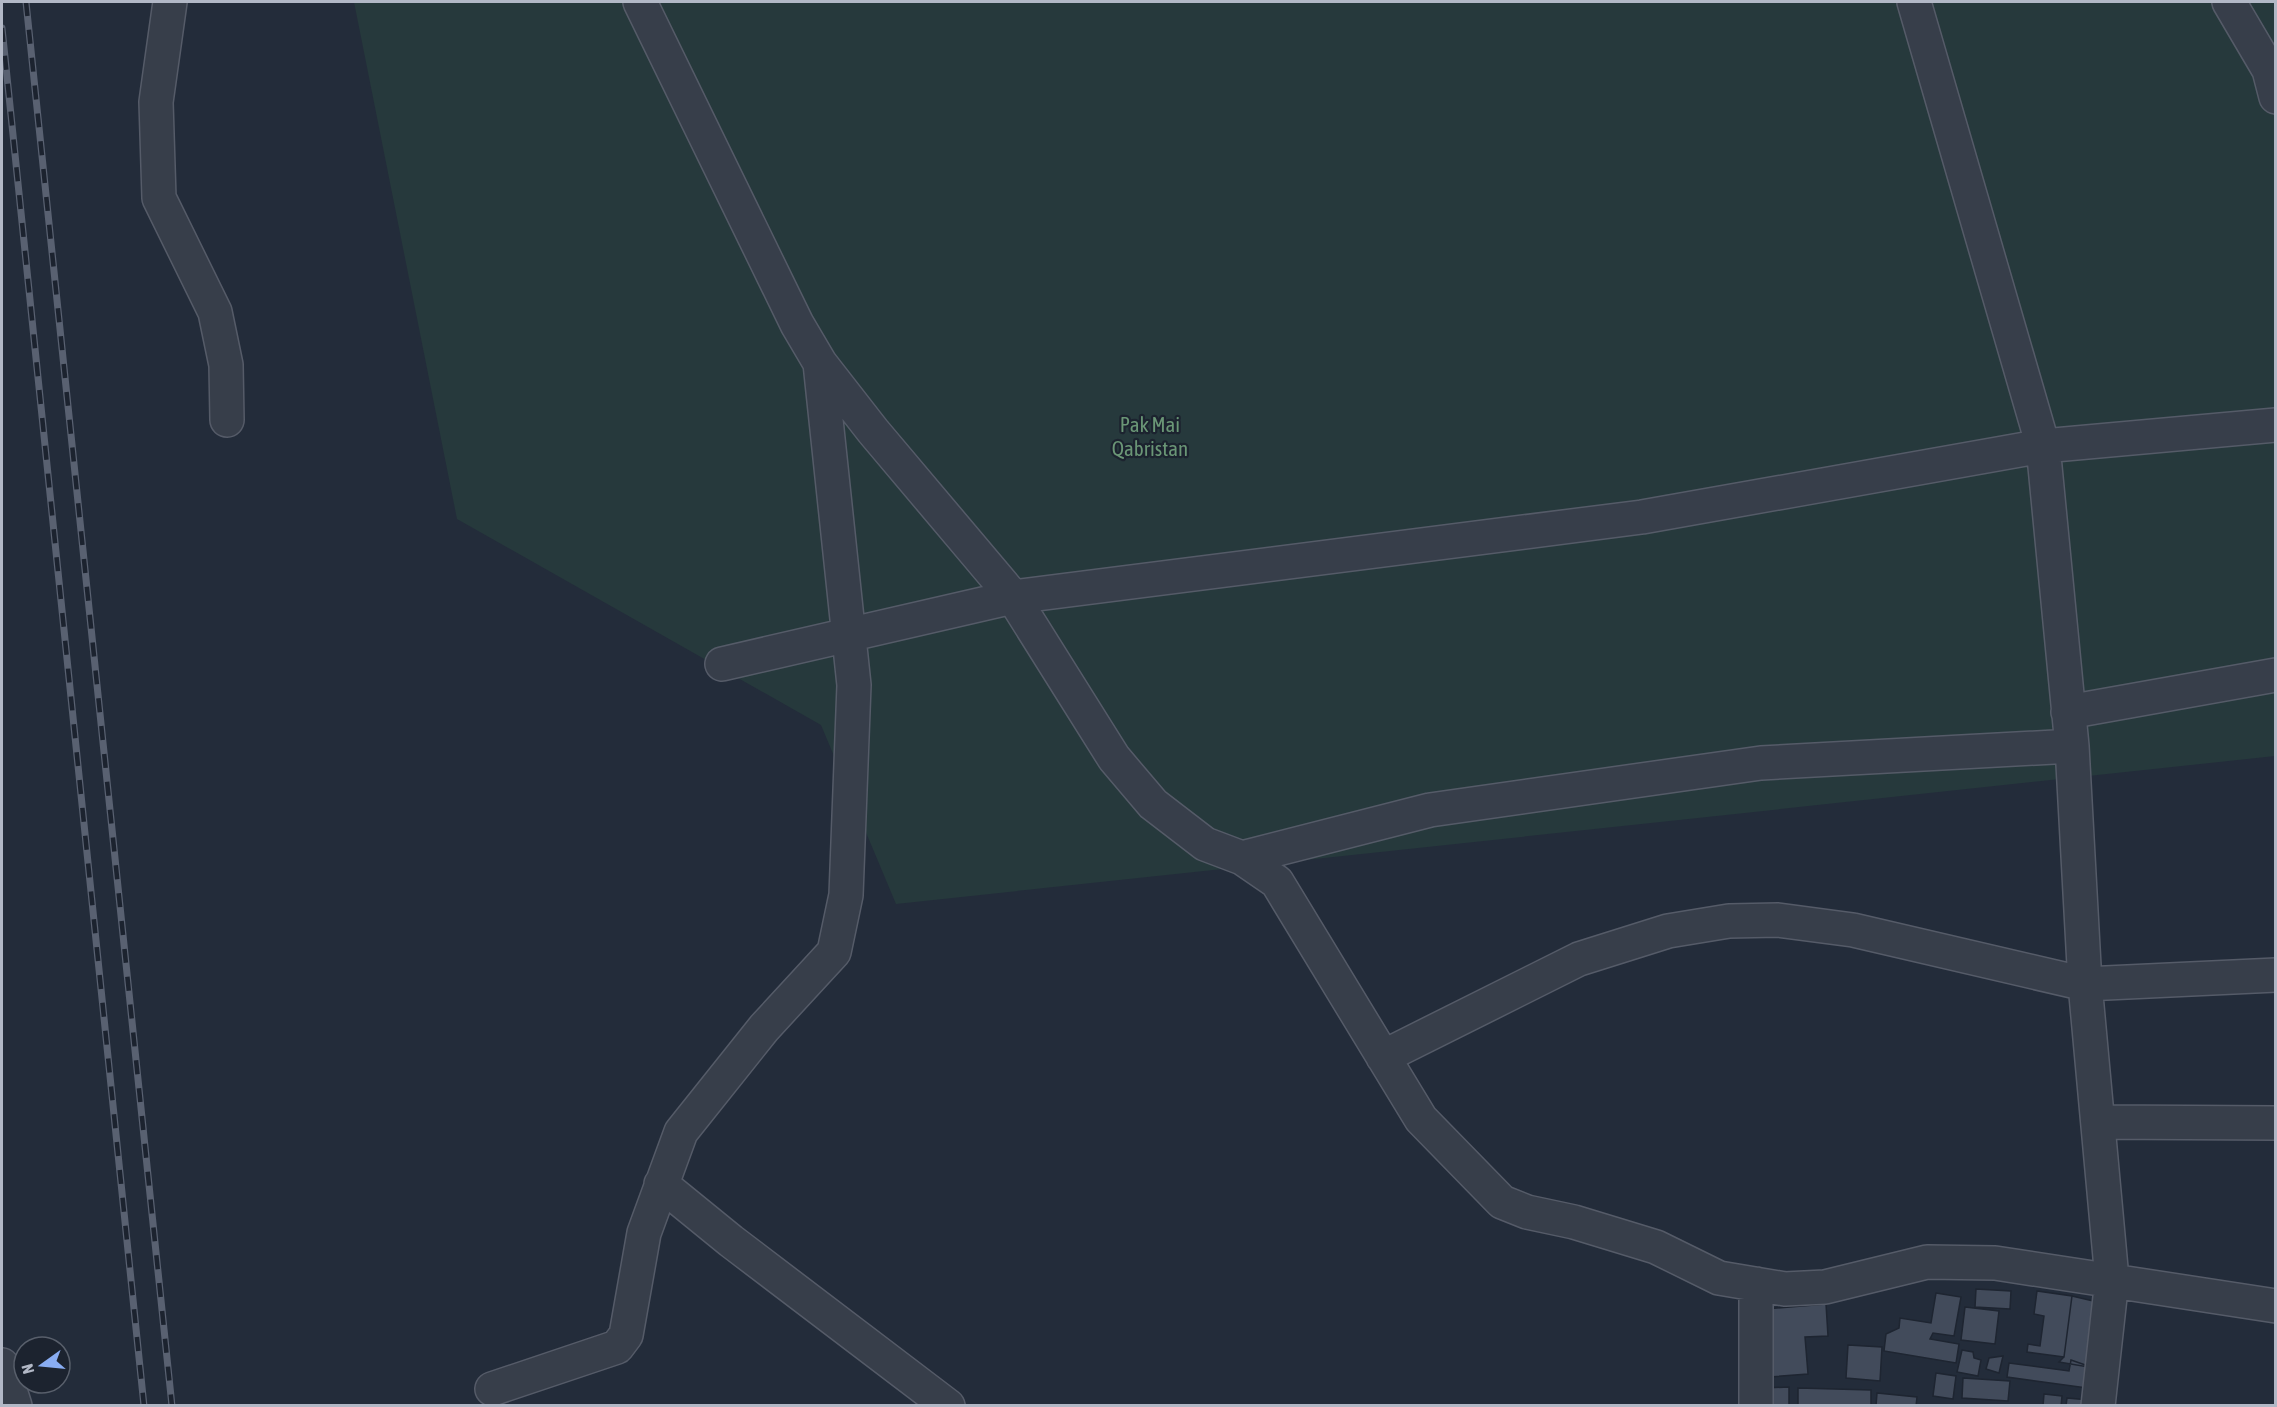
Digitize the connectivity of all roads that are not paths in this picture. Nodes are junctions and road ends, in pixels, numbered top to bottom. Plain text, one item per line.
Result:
1 (170, 2) edge
2 (640, 2) edge
3 (1914, 2) edge
4 (2229, 2) edge
5 (2276, 97) edge
6 (820, 363) junction
7 (227, 420) dead end
8 (2276, 425) edge
9 (2043, 446) junction
10 (1013, 597) junction
11 (851, 632) junction
12 (722, 664) dead end
13 (2276, 675) edge
14 (2068, 712) junction
15 (2072, 746) junction
16 (1242, 858) junction
17 (2276, 975) edge
18 (2085, 984) junction
19 (1383, 1057) junction
20 (2098, 1122) junction
21 (2276, 1123) edge
22 (661, 1184) junction
23 (2112, 1279) junction
24 (1756, 1284) junction
25 (2276, 1306) edge
26 (2, 1365) edge
27 (492, 1389) dead end
28 (15, 1406) edge
29 (948, 1406) edge
30 (1756, 1406) edge
31 (2098, 1406) edge

1 - 7 street
2 - 6 street
3 - 9 street
4 - 5 street
6 - 10 street
6 - 11 street
8 - 9 street
9 - 10 street
9 - 14 street
10 - 11 street
10 - 16 street
11 - 12 street
11 - 22 street
13 - 14 street
14 - 15 street
15 - 16 street
15 - 18 street
16 - 19 street
17 - 18 street
18 - 19 street
18 - 20 street
19 - 24 street
20 - 21 street
20 - 23 street
22 - 27 street
22 - 29 street
23 - 24 street
23 - 25 street
23 - 31 street
24 - 30 street
26 - 28 street

